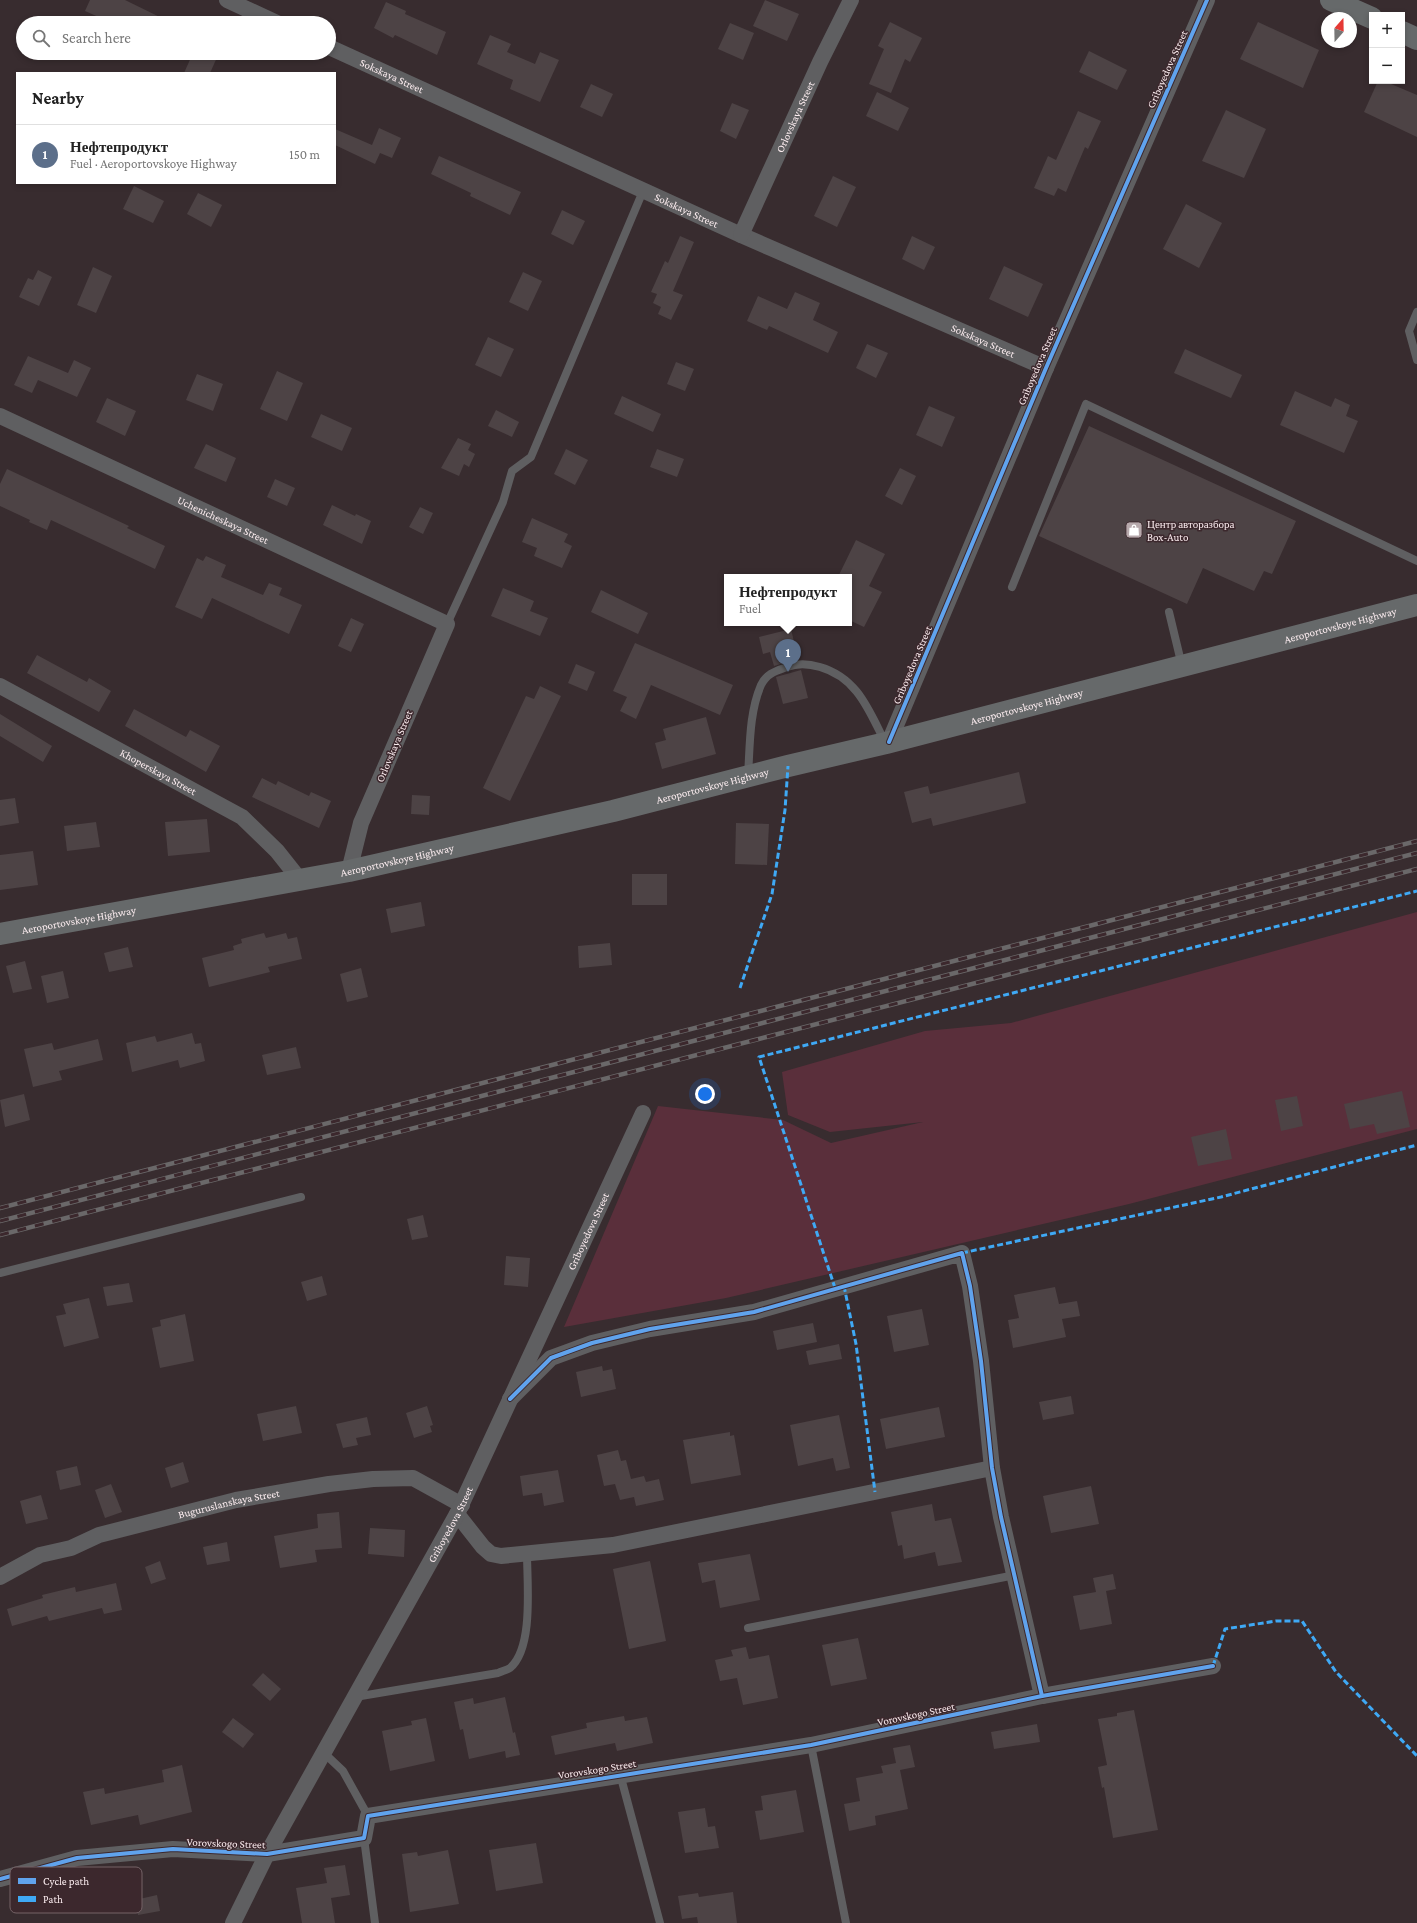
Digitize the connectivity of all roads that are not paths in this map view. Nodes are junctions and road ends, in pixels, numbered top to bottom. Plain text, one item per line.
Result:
1 (227, 0) edge
2 (851, 0) edge
3 (1207, 0) edge
4 (1331, 0) edge
5 (262, 16) edge
6 (1369, 17) edge
7 (1405, 33) edge
8 (1417, 39) edge
9 (336, 50) edge
10 (643, 191) junction
11 (741, 235) junction
12 (1417, 312) edge
13 (1417, 360) edge
14 (1046, 368) junction
15 (0, 416) edge
16 (1417, 562) edge
17 (1012, 586) dead end
18 (1417, 605) edge
19 (1169, 612) dead end
20 (446, 624) junction
21 (1182, 666) junction
22 (0, 686) edge
23 (887, 743) junction
24 (748, 776) junction
25 (349, 871) junction
26 (300, 880) junction
27 (0, 934) edge
28 (643, 1113) dead end
29 (301, 1197) dead end
30 (0, 1273) edge
31 (510, 1399) junction
32 (992, 1468) junction
33 (460, 1509) junction
34 (527, 1553) junction
35 (1015, 1575) junction
36 (0, 1577) edge
37 (748, 1628) dead end
38 (1213, 1666) dead end
39 (355, 1696) junction
40 (1042, 1696) junction
41 (811, 1745) junction
42 (324, 1753) junction
43 (620, 1774) junction
44 (368, 1816) junction
45 (364, 1838) junction
46 (267, 1854) junction
47 (44, 1867) edge
48 (10, 1876) edge
49 (0, 1879) edge
50 (233, 1923) edge
51 (375, 1923) edge
52 (660, 1923) edge
53 (846, 1923) edge

1 - 5 street
2 - 11 street, Orlovskaya Street
3 - 14 street, Griboyedova Street
4 - 6 main road
7 - 8 main road
9 - 10 street, Sokskaya Street
10 - 11 street, Sokskaya Street
10 - 20 lane
11 - 14 street, Sokskaya Street
12 - 13 lane
14 - 23 street, Griboyedova Street
15 - 20 street, Uchenicheskaya Street
16 - 17 lane
18 - 21 main road, Aeroportovskoye Highway
19 - 21 lane
20 - 25 street, Orlovskaya Street
21 - 23 main road, Aeroportovskoye Highway
22 - 26 street, Khoperskaya Street
23 - 24 main road, Aeroportovskoye Highway
23 - 24 lane
24 - 25 main road, Aeroportovskoye Highway
25 - 26 main road, Aeroportovskoye Highway
26 - 27 main road, Aeroportovskoye Highway
28 - 31 street, Griboyedova Street
29 - 30 lane
31 - 32 street
31 - 33 street, Griboyedova Street
32 - 34 street
32 - 35 street
33 - 34 street
33 - 36 street, Buguruslanskaya Street
33 - 39 street, Griboyedova Street
34 - 39 lane
35 - 37 lane
35 - 40 street
38 - 40 street, Vorovskogo Street
39 - 42 street, Griboyedova Street
40 - 41 street, Vorovskogo Street
41 - 43 street, Vorovskogo Street
41 - 53 lane
42 - 44 lane
42 - 46 street, Griboyedova Street
43 - 44 street, Vorovskogo Street
43 - 52 lane
44 - 45 street
45 - 46 street, Vorovskogo Street
45 - 51 lane
46 - 47 street, Vorovskogo Street
46 - 50 street, Griboyedova Street
48 - 49 street, Vorovskogo Street

